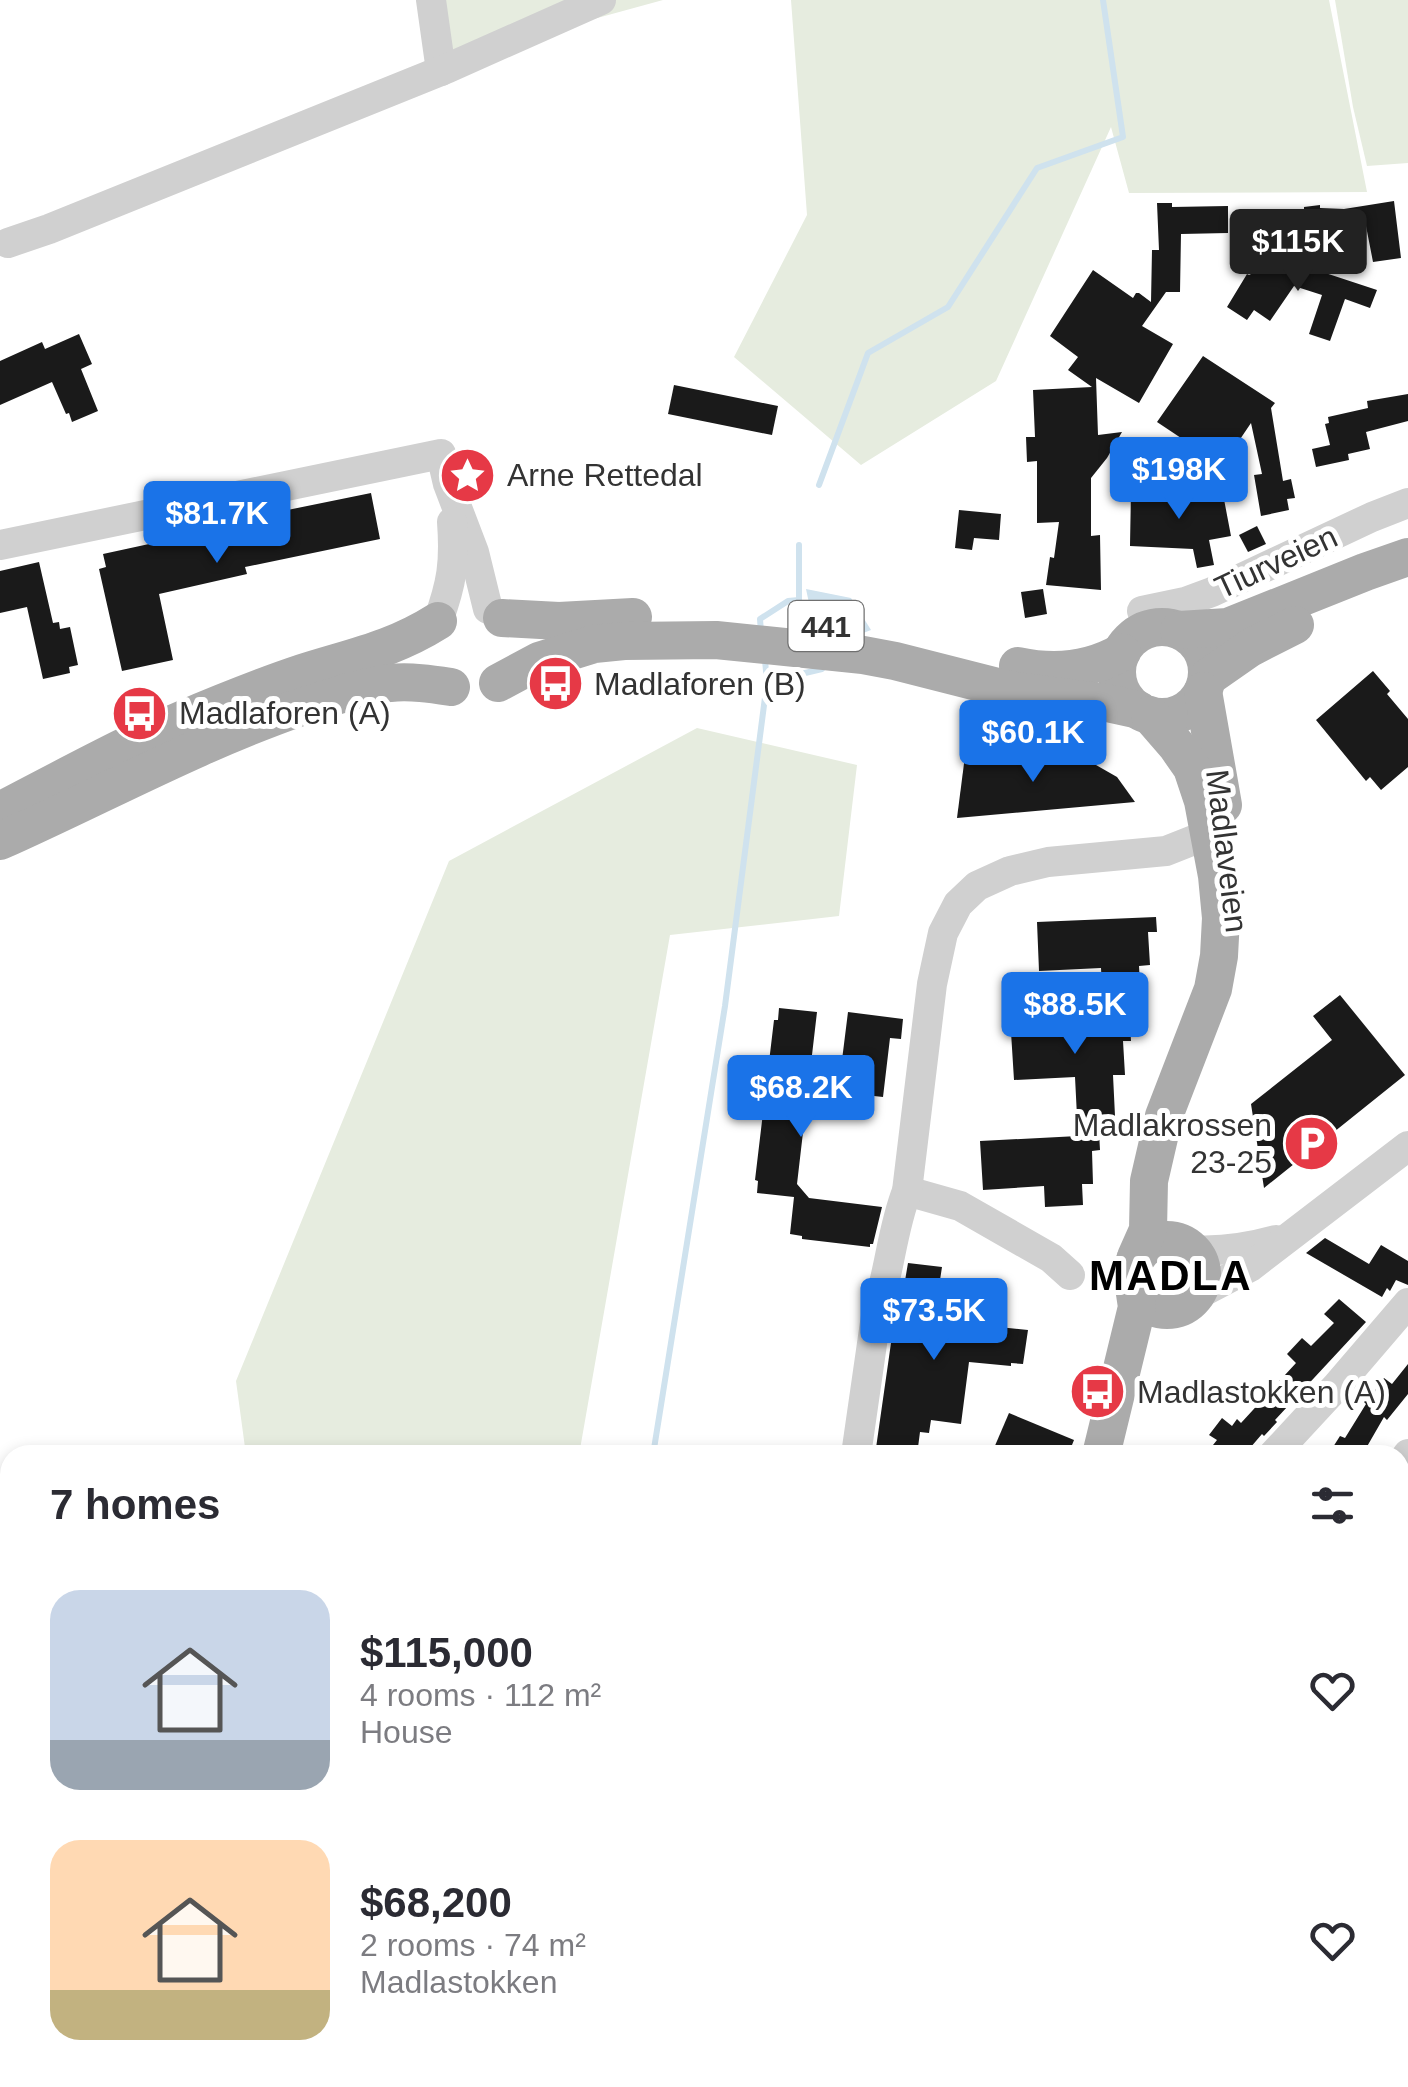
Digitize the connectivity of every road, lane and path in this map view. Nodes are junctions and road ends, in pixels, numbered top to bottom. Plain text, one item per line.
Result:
1 (431, 0) edge
2 (602, 0) edge
3 (441, 71) junction
4 (8, 242) dead end
5 (448, 484) junction
6 (1408, 503) edge
7 (0, 545) edge
8 (1408, 558) edge
9 (1408, 582) edge
10 (1142, 611) dead end
11 (495, 613) junction
12 (438, 621) junction
13 (672, 628) junction
14 (1180, 630) junction
15 (1122, 652) junction
16 (973, 668) junction
17 (498, 682) junction
18 (1205, 685) junction
19 (451, 687) junction
20 (1144, 713) junction
21 (0, 810) edge
22 (1208, 834) junction
23 (0, 841) edge
24 (1166, 851) junction
25 (1217, 876) junction
26 (1408, 1146) edge
27 (907, 1191) junction
28 (1288, 1236) junction
29 (1183, 1245) junction
30 (1135, 1272) junction
31 (1070, 1275) dead end
32 (1189, 1300) junction
33 (1408, 1303) edge
34 (857, 1445) edge
35 (1103, 1445) edge
36 (1104, 1445) edge
37 (1282, 1445) edge

1 - 3 street
2 - 3 street
3 - 4 street
5 - 7 street
5 - 11 street
5 - 12 street
6 - 10 street, Tiurveien
8 - 14 main road, 441
9 - 18 main road
11 - 12 main road, 441
11 - 13 main road, 441
11 - 17 main road
12 - 19 main road
12 - 21 main road, 441
13 - 16 main road, 441
13 - 17 main road, 441
14 - 15 main road, 441
14 - 18 main road
15 - 16 main road, 441
15 - 20 main road
16 - 20 main road, 441
17 - 19 main road, 441
18 - 20 main road
18 - 29 main road, Madlaveien
19 - 23 main road, 441
20 - 22 main road, Madlaveien
22 - 24 street
22 - 25 main road, Madlaveien
24 - 25 street
24 - 27 street
25 - 30 main road, Madlaveien
26 - 28 street
27 - 31 street
27 - 34 street
28 - 29 street
28 - 32 street
29 - 30 main road
29 - 32 main road
30 - 32 main road
30 - 35 main road, Madlaveien
32 - 36 main road, Madlaveien
33 - 37 street

